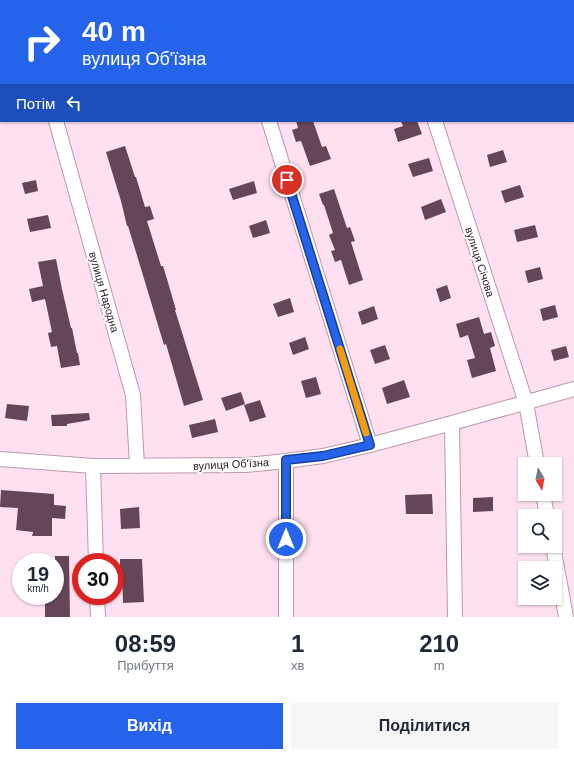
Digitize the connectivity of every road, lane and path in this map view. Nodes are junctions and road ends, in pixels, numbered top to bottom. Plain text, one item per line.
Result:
1 (56, 122) edge
2 (269, 122) edge
3 (435, 122) edge
4 (574, 389) edge
5 (526, 403) junction
6 (452, 423) junction
7 (370, 445) junction
8 (536, 457) edge
9 (0, 459) edge
10 (286, 460) junction
11 (93, 466) junction
12 (137, 466) junction
13 (96, 553) edge
14 (554, 553) edge
15 (97, 605) edge
16 (98, 617) edge
17 (286, 617) edge
18 (454, 617) edge
19 (566, 617) edge

1 - 12 street, вулиця Народна
2 - 7 street
3 - 5 street, вулиця Січова
4 - 5 street, вулиця Об'їзна
5 - 6 street, вулиця Об'їзна
5 - 8 street, вулиця Січова
6 - 7 street, вулиця Об'їзна
6 - 18 street
7 - 10 street, вулиця Об'їзна
9 - 11 street, вулиця Об'їзна
10 - 12 street, вулиця Об'їзна
10 - 17 street
11 - 12 street, вулиця Об'їзна
11 - 13 street
14 - 19 street
15 - 16 street

